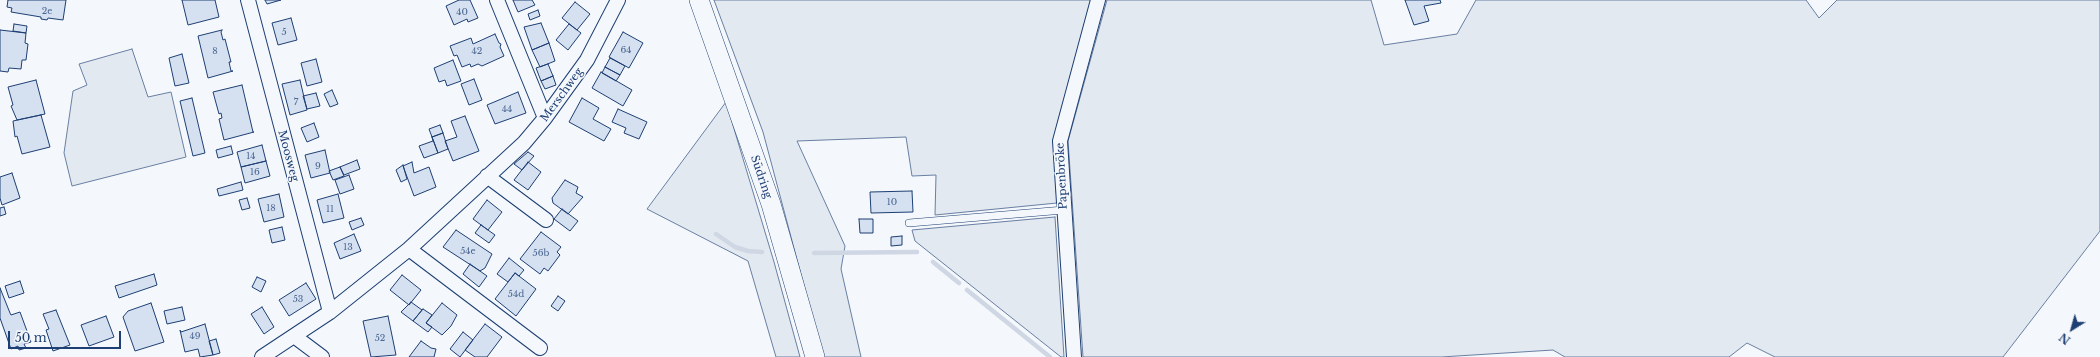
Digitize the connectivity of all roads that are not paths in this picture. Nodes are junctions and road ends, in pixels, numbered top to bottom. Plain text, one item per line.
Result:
1 (248, 0) edge
2 (497, 0) edge
3 (618, 0) edge
4 (699, 0) edge
5 (1098, 0) edge
6 (545, 118) junction
7 (487, 176) junction
8 (1064, 210) junction
9 (546, 220) dead end
10 (910, 223) dead end
11 (409, 249) junction
12 (330, 312) junction
13 (294, 336) junction
14 (540, 348) dead end
15 (262, 357) edge
16 (322, 357) edge
17 (815, 357) edge
18 (1074, 357) edge

1 - 12 street, Moosweg
2 - 6 street
3 - 6 street, Merschweg
4 - 17 main road, Südring
5 - 8 street, Papenbröke
6 - 7 street, Merschweg
7 - 9 street
7 - 11 street, Merschweg
8 - 10 lane
8 - 18 street, Papenbröke
11 - 12 street, Merschweg
11 - 14 street
12 - 13 street, Merschweg
13 - 15 street, Merschweg
13 - 16 street

